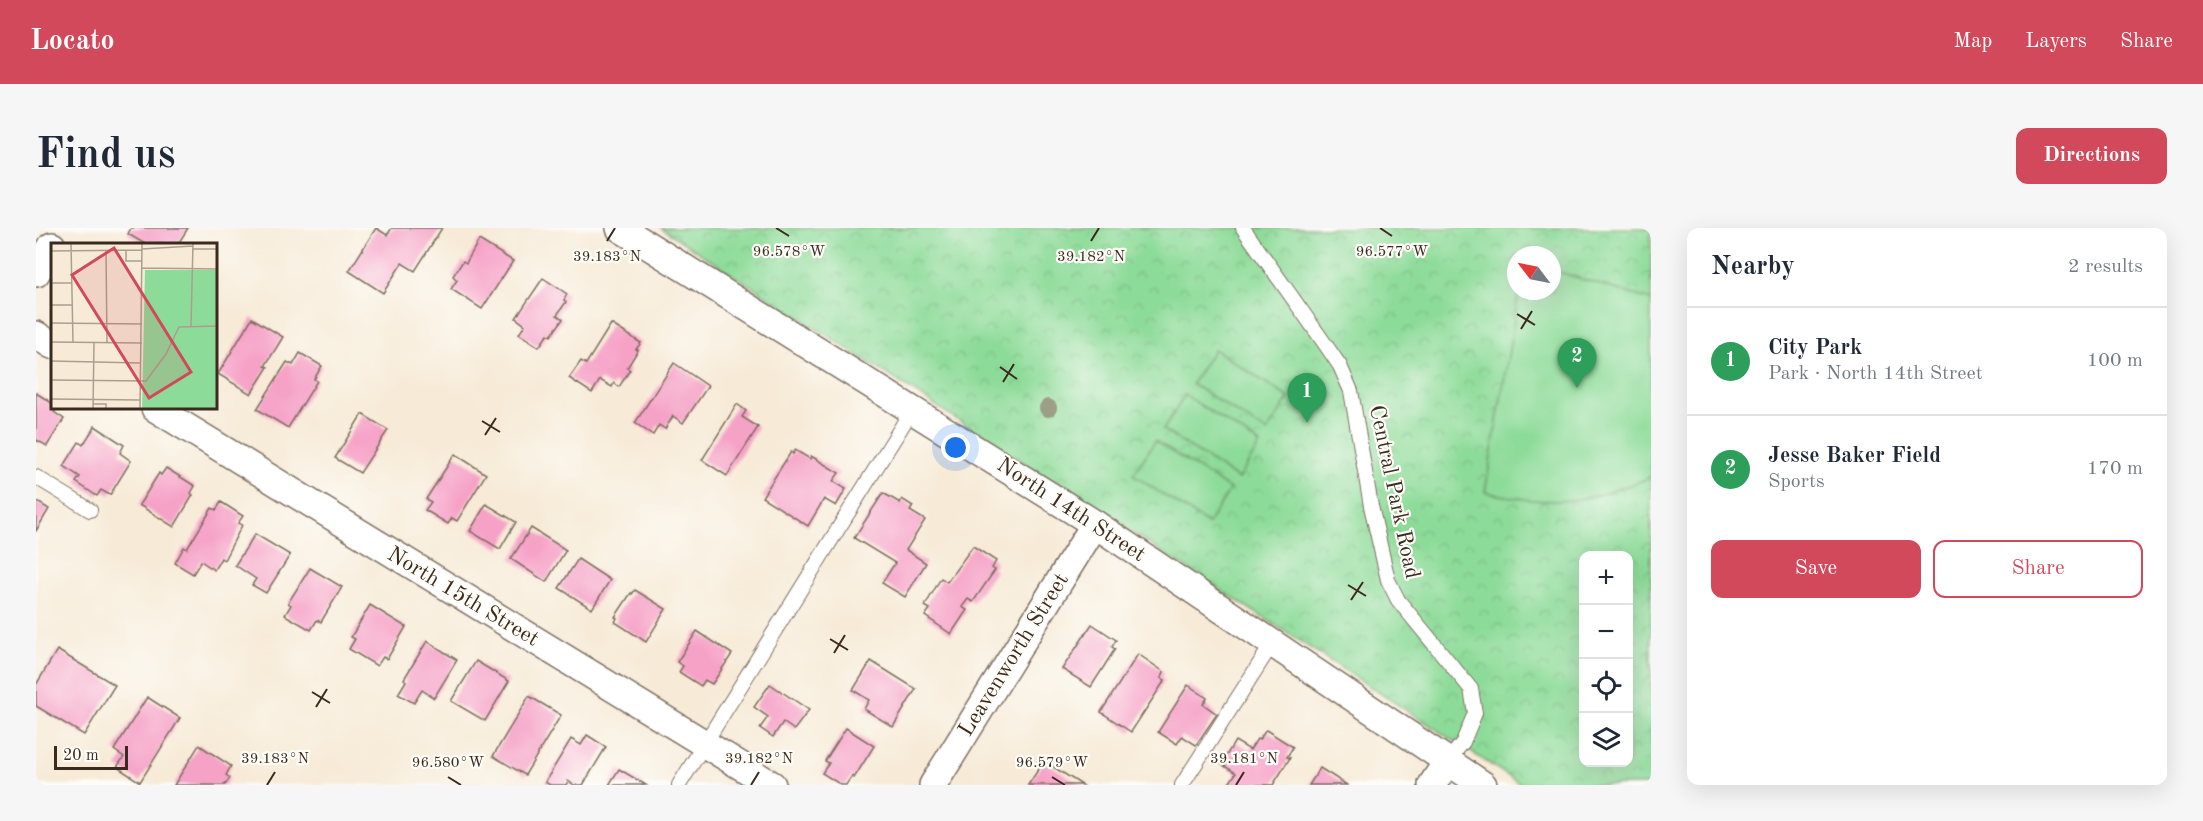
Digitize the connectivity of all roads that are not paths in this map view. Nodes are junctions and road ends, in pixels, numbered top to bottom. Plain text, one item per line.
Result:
1 (64, 228) edge
2 (620, 228) edge
3 (1243, 228) edge
4 (54, 243) edge
5 (51, 248) edge
6 (36, 273) edge
7 (36, 335) edge
8 (51, 344) edge
9 (158, 410) edge
10 (912, 410) junction
11 (36, 477) edge
12 (90, 510) dead end
13 (1095, 524) junction
14 (1272, 644) junction
15 (706, 745) junction
16 (1447, 762) junction
17 (679, 785) edge
18 (772, 785) edge
19 (933, 785) edge
20 (1182, 785) edge
21 (1432, 785) edge
22 (1483, 785) edge

1 - 4 street
2 - 10 street, North 14th Street
3 - 16 lane, Central Park Road
5 - 6 street
7 - 8 street
9 - 15 street, North 15th Street
10 - 13 street, North 14th Street
10 - 15 lane
11 - 12 lane
13 - 14 street, North 14th Street
13 - 19 street, Leavenworth Street
14 - 16 street, North 14th Street
14 - 20 lane
15 - 17 lane
15 - 18 street, North 15th Street
16 - 21 street
16 - 22 street, North 14th Street

